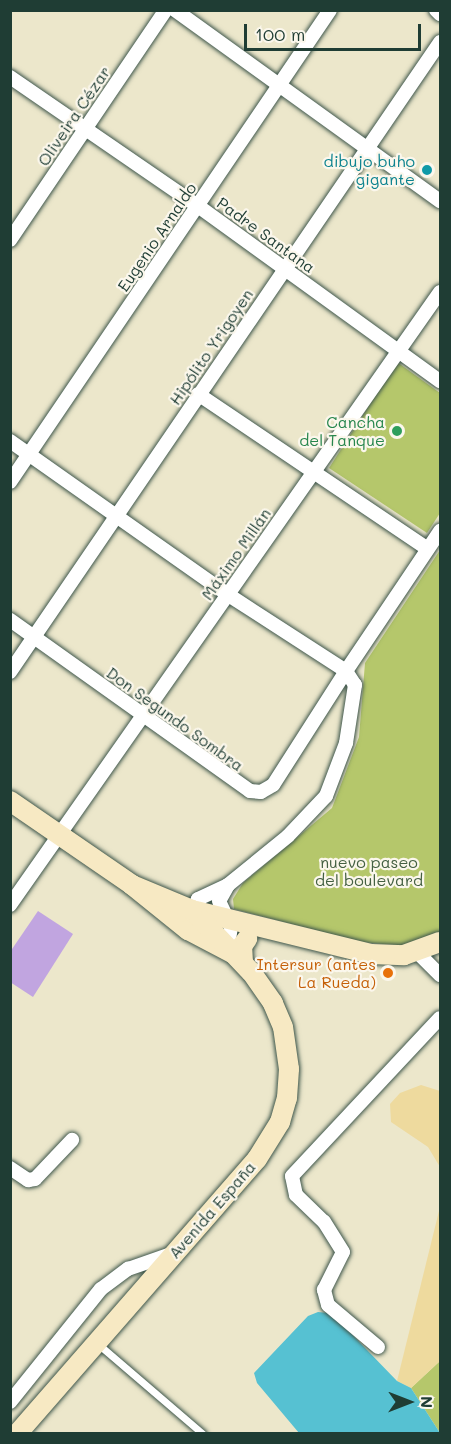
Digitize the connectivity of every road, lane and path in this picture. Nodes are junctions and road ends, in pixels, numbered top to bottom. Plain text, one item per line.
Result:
1 (166, 10) edge
2 (175, 10) edge
3 (330, 10) edge
4 (436, 10) edge
5 (441, 14) edge
6 (441, 42) edge
7 (10, 77) edge
8 (276, 85) junction
9 (85, 129) junction
10 (369, 150) junction
11 (441, 201) edge
12 (198, 206) junction
13 (10, 240) edge
14 (285, 268) junction
15 (441, 292) edge
16 (400, 352) junction
17 (441, 381) edge
18 (198, 394) junction
19 (10, 441) edge
20 (29, 454) junction
21 (314, 472) junction
22 (10, 482) edge
23 (117, 517) junction
24 (441, 531) edge
25 (428, 549) junction
26 (227, 594) junction
27 (10, 620) edge
28 (34, 637) junction
29 (346, 671) junction
30 (10, 672) edge
31 (144, 715) junction
32 (10, 801) edge
33 (57, 834) junction
34 (132, 885) junction
35 (228, 885) junction
36 (10, 905) edge
37 (192, 910) junction
38 (229, 920) junction
39 (188, 930) junction
40 (306, 941) junction
41 (231, 947) junction
42 (433, 949) edge
43 (441, 975) edge
44 (441, 1018) edge
45 (72, 1140) dead end
46 (10, 1168) edge
47 (174, 1253) junction
48 (96, 1342) junction
49 (378, 1347) dead end
50 (10, 1402) edge
51 (17, 1434) edge
52 (203, 1434) edge

1 - 9 street, Oliveira Cézar
2 - 8 street
3 - 8 street, Eugenio Arnaldo
4 - 5 street
6 - 10 street, Hipólito Yrigoyen
7 - 9 street, Padre Santana
8 - 10 street
8 - 12 street, Eugenio Arnaldo
9 - 12 street, Padre Santana
9 - 13 street, Oliveira Cézar
10 - 11 street
10 - 14 street, Hipólito Yrigoyen
12 - 14 street, Padre Santana
12 - 20 street, Eugenio Arnaldo
14 - 16 street, Padre Santana
14 - 18 street, Hipólito Yrigoyen
15 - 16 street, Máximo Millán
16 - 17 street, Padre Santana
16 - 21 street, Máximo Millán
18 - 21 street
18 - 23 street, Hipólito Yrigoyen
19 - 20 street
20 - 22 street, Eugenio Arnaldo
20 - 23 street
21 - 25 street
21 - 26 street, Máximo Millán
23 - 26 street
23 - 28 street, Hipólito Yrigoyen
24 - 25 street, Don Segundo Sombra
25 - 29 street, Don Segundo Sombra
26 - 29 street
26 - 31 street, Máximo Millán
27 - 28 street, Don Segundo Sombra
28 - 30 street, Hipólito Yrigoyen
28 - 31 street, Don Segundo Sombra
29 - 31 street, Don Segundo Sombra
29 - 35 street
31 - 33 street, Máximo Millán
32 - 33 main road
33 - 34 main road
33 - 36 street, Máximo Millán
34 - 37 main road
34 - 39 main road
35 - 37 street
35 - 38 street
37 - 38 main road
37 - 39 street
37 - 41 main road
38 - 40 main road
38 - 41 street
39 - 41 main road
40 - 41 main road
40 - 42 main road
41 - 47 main road, Avenida España
42 - 43 street
44 - 49 street
45 - 46 street
47 - 48 main road, Avenida España
47 - 50 street
48 - 51 main road, Avenida España
48 - 52 lane

